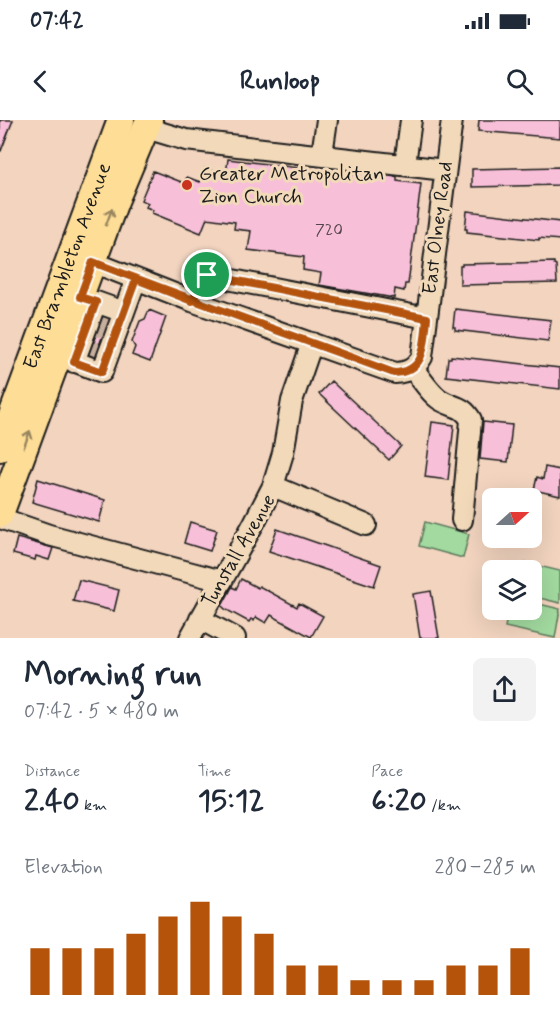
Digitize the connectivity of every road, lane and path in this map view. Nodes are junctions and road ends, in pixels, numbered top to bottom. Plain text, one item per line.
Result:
1 (121, 120) edge
2 (327, 120) edge
3 (411, 120) edge
4 (452, 120) edge
5 (147, 124) edge
6 (322, 154) junction
7 (405, 164) junction
8 (445, 170) junction
9 (82, 258) junction
10 (136, 279) junction
11 (192, 301) junction
12 (427, 318) junction
13 (96, 332) junction
14 (312, 343) junction
15 (413, 369) junction
16 (18, 405) edge
17 (0, 448) edge
18 (273, 486) junction
19 (0, 516) edge
20 (462, 520) dead end
21 (366, 525) dead end
22 (222, 581) junction
23 (200, 620) junction
24 (190, 638) edge
25 (235, 638) edge

1 - 9 main road, East Brambleton Avenue
2 - 6 street
3 - 7 street
4 - 8 street, East Olney Road
5 - 6 street
9 -> 5 main road, East Brambleton Avenue
6 - 7 street
7 - 8 street
8 - 12 street, East Olney Road
9 - 10 street
9 - 13 main road, East Brambleton Avenue
9 - 16 main road, East Brambleton Avenue
10 - 11 street
10 - 13 street
11 - 12 street
11 - 14 street
12 - 15 street, East Olney Road
13 - 16 main road, East Brambleton Avenue
14 - 15 street
14 - 18 street
15 - 20 street
16 - 17 main road, East Brambleton Avenue
19 -> 16 main road, East Brambleton Avenue
18 - 21 street, Tunstall Avenue
18 - 22 street, Tunstall Avenue
19 - 22 street
22 - 23 street, Tunstall Avenue
23 - 24 street, Tunstall Avenue
23 - 25 street

